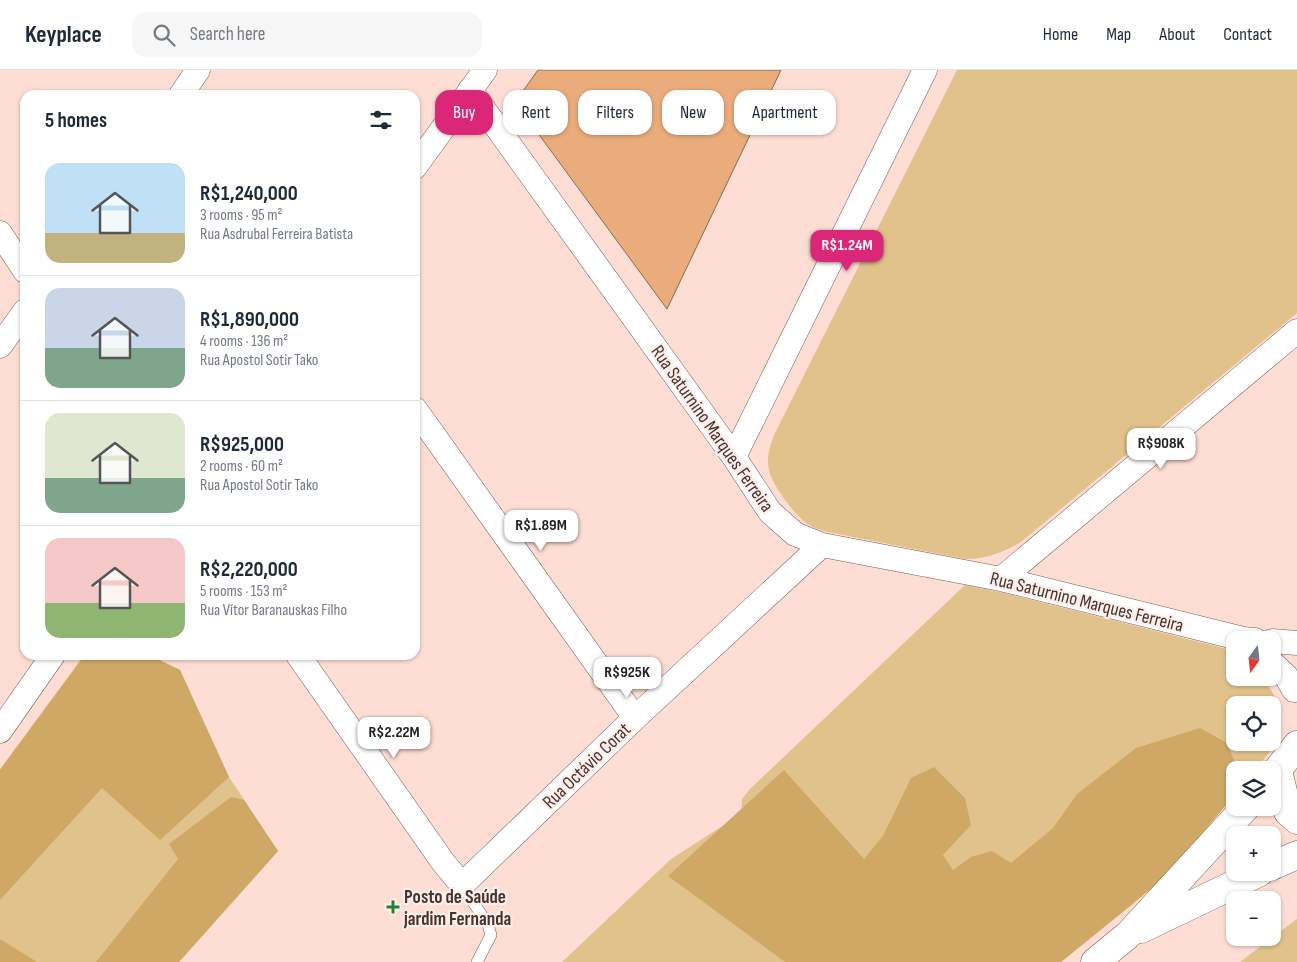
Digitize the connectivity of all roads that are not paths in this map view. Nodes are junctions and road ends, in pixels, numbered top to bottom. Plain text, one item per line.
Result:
1 (198, 70) edge
2 (485, 70) edge
3 (925, 70) edge
4 (184, 90) edge
5 (470, 90) edge
6 (493, 122) edge
7 (438, 135) edge
8 (420, 160) edge
9 (0, 233) edge
10 (20, 263) edge
11 (20, 318) edge
12 (1297, 331) edge
13 (0, 346) edge
14 (420, 416) edge
15 (734, 457) junction
16 (822, 545) junction
17 (1000, 579) junction
18 (1226, 635) edge
19 (1281, 642) edge
20 (1297, 644) edge
21 (50, 660) edge
22 (302, 660) edge
23 (1281, 671) edge
24 (1296, 690) edge
25 (635, 718) junction
26 (0, 731) edge
27 (1297, 745) edge
28 (1281, 766) edge
29 (1281, 792) edge
30 (1238, 816) edge
31 (1297, 820) edge
32 (1297, 855) edge
33 (1281, 862) edge
34 (1241, 881) edge
35 (462, 885) junction
36 (1128, 935) junction
37 (477, 962) edge
38 (1095, 962) edge

1 - 4 street
2 - 5 street
3 - 15 street
6 - 15 street, Rua Saturnino Marques Ferreira
7 - 8 street
9 - 10 street
11 - 13 street
12 - 17 street
14 - 25 street
15 - 16 street, Rua Saturnino Marques Ferreira
16 - 17 street, Rua Saturnino Marques Ferreira
16 - 25 street, Rua Octávio Corat
17 - 18 street, Rua Saturnino Marques Ferreira
19 - 20 street
21 - 26 street
22 - 35 street
23 - 24 street
25 - 35 street, Rua Octávio Corat
27 - 28 main road
29 - 31 main road
30 - 36 main road
32 - 33 main road
34 - 36 main road
35 - 37 lane
36 - 38 main road

